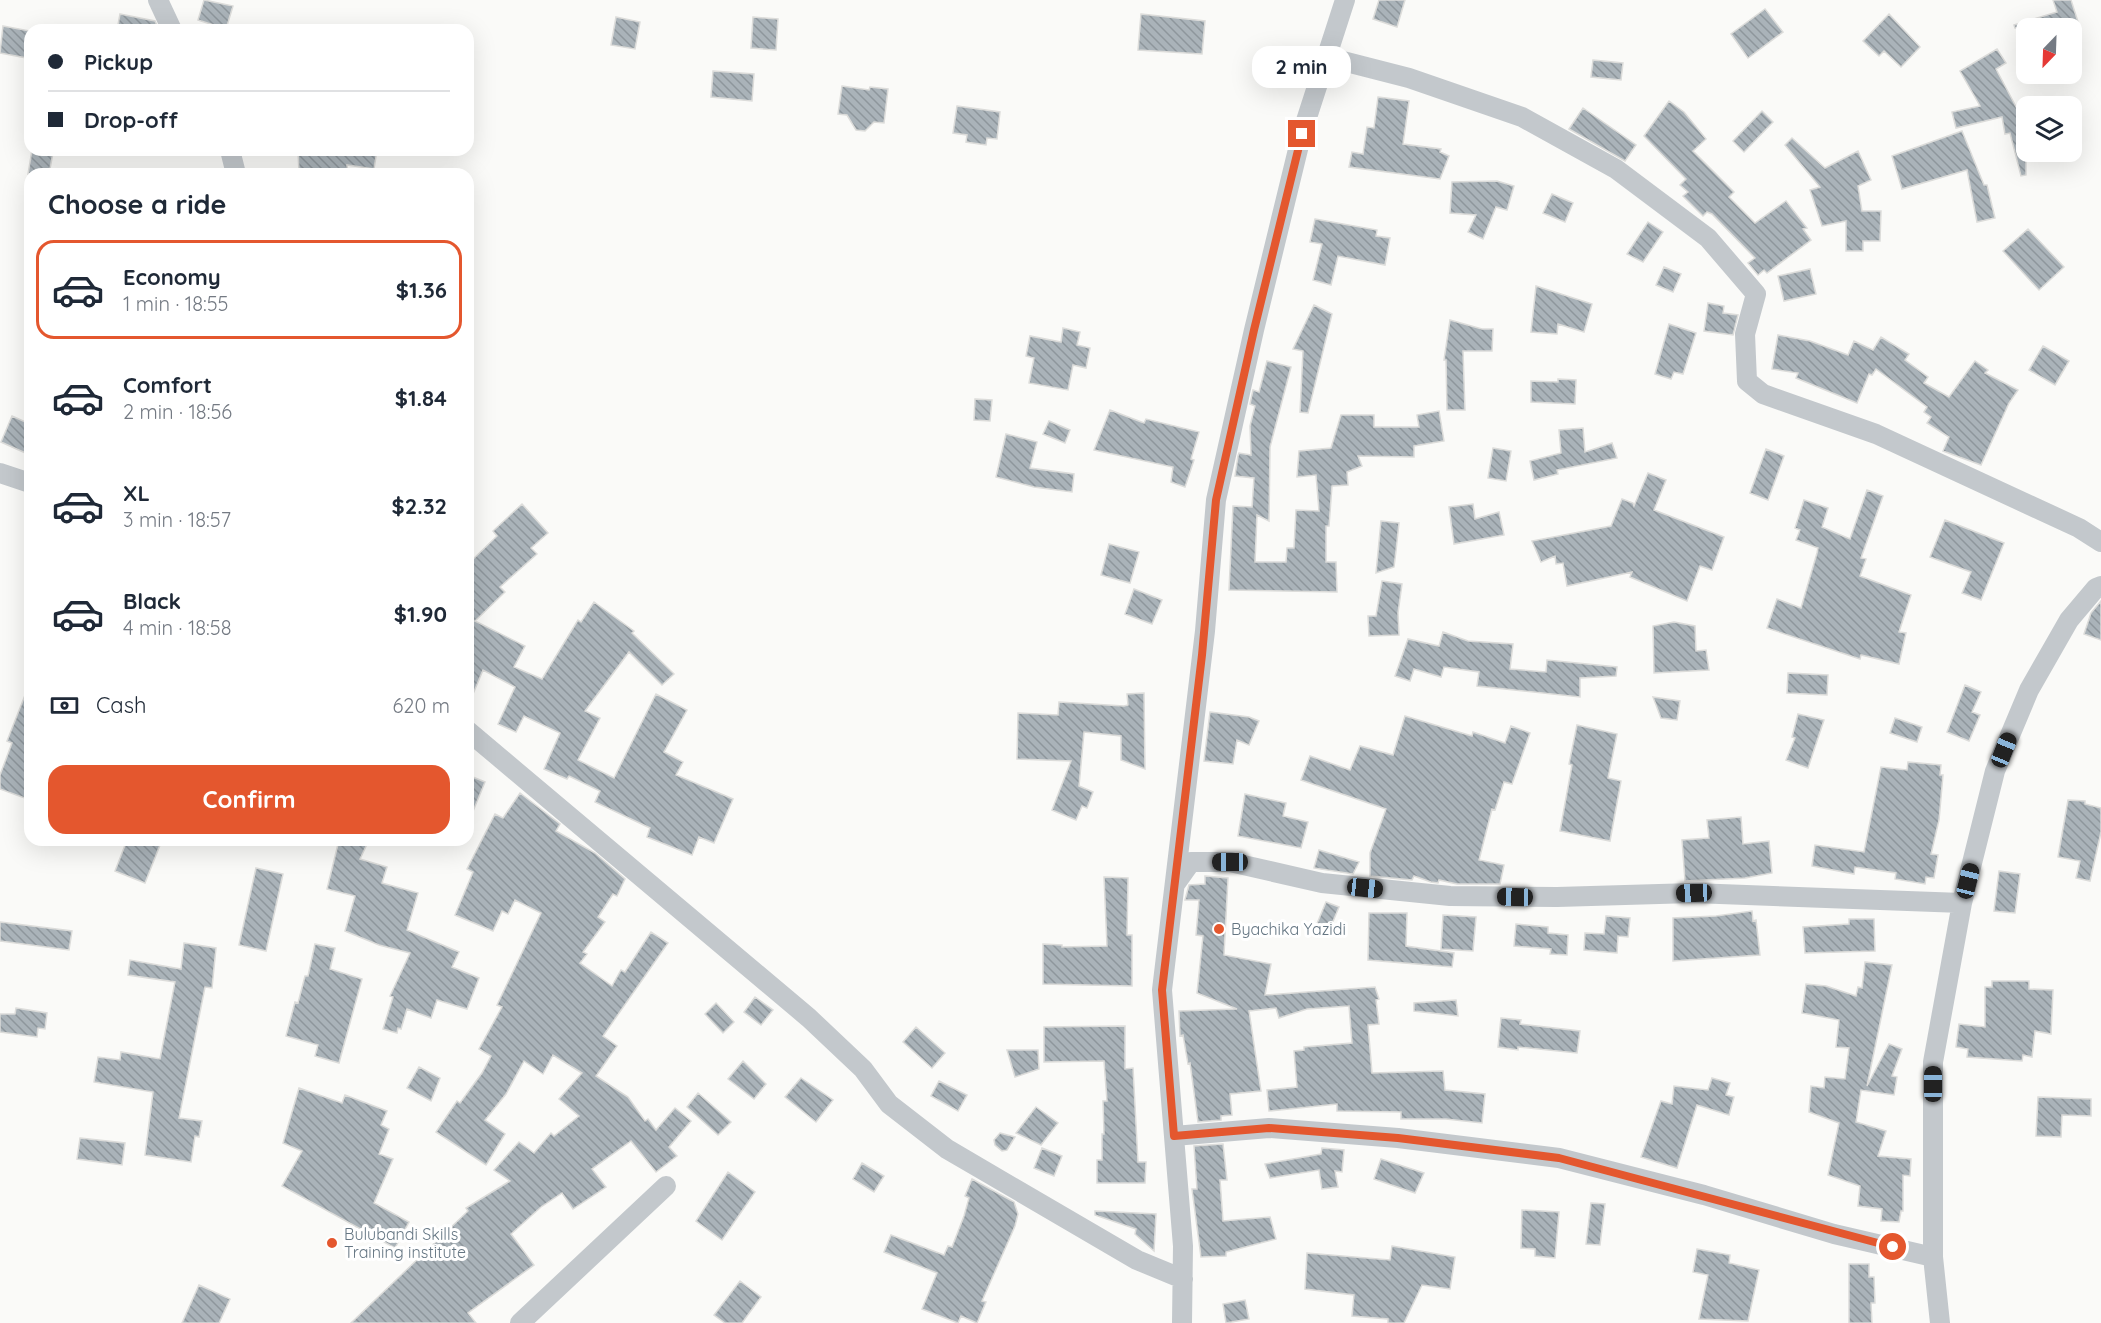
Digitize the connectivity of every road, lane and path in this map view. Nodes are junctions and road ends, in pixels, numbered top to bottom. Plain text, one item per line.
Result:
1 (158, 0) edge
2 (1345, 0) edge
3 (169, 24) edge
4 (1327, 57) junction
5 (0, 473) edge
6 (24, 481) edge
7 (2101, 542) edge
8 (2101, 586) edge
9 (474, 736) edge
10 (1174, 886) junction
11 (1962, 903) junction
12 (1174, 1136) junction
13 (666, 1186) dead end
14 (1933, 1257) junction
15 (1182, 1279) junction
16 (520, 1323) edge
17 (1182, 1323) edge
18 (1940, 1323) edge

1 - 3 street
2 - 4 street
4 - 7 street
4 - 10 street
5 - 6 street
8 - 11 street
9 - 15 street
10 - 11 street
10 - 12 street
11 - 14 street
12 - 14 street
12 - 15 street
13 - 16 street
14 - 18 street
15 - 17 street

